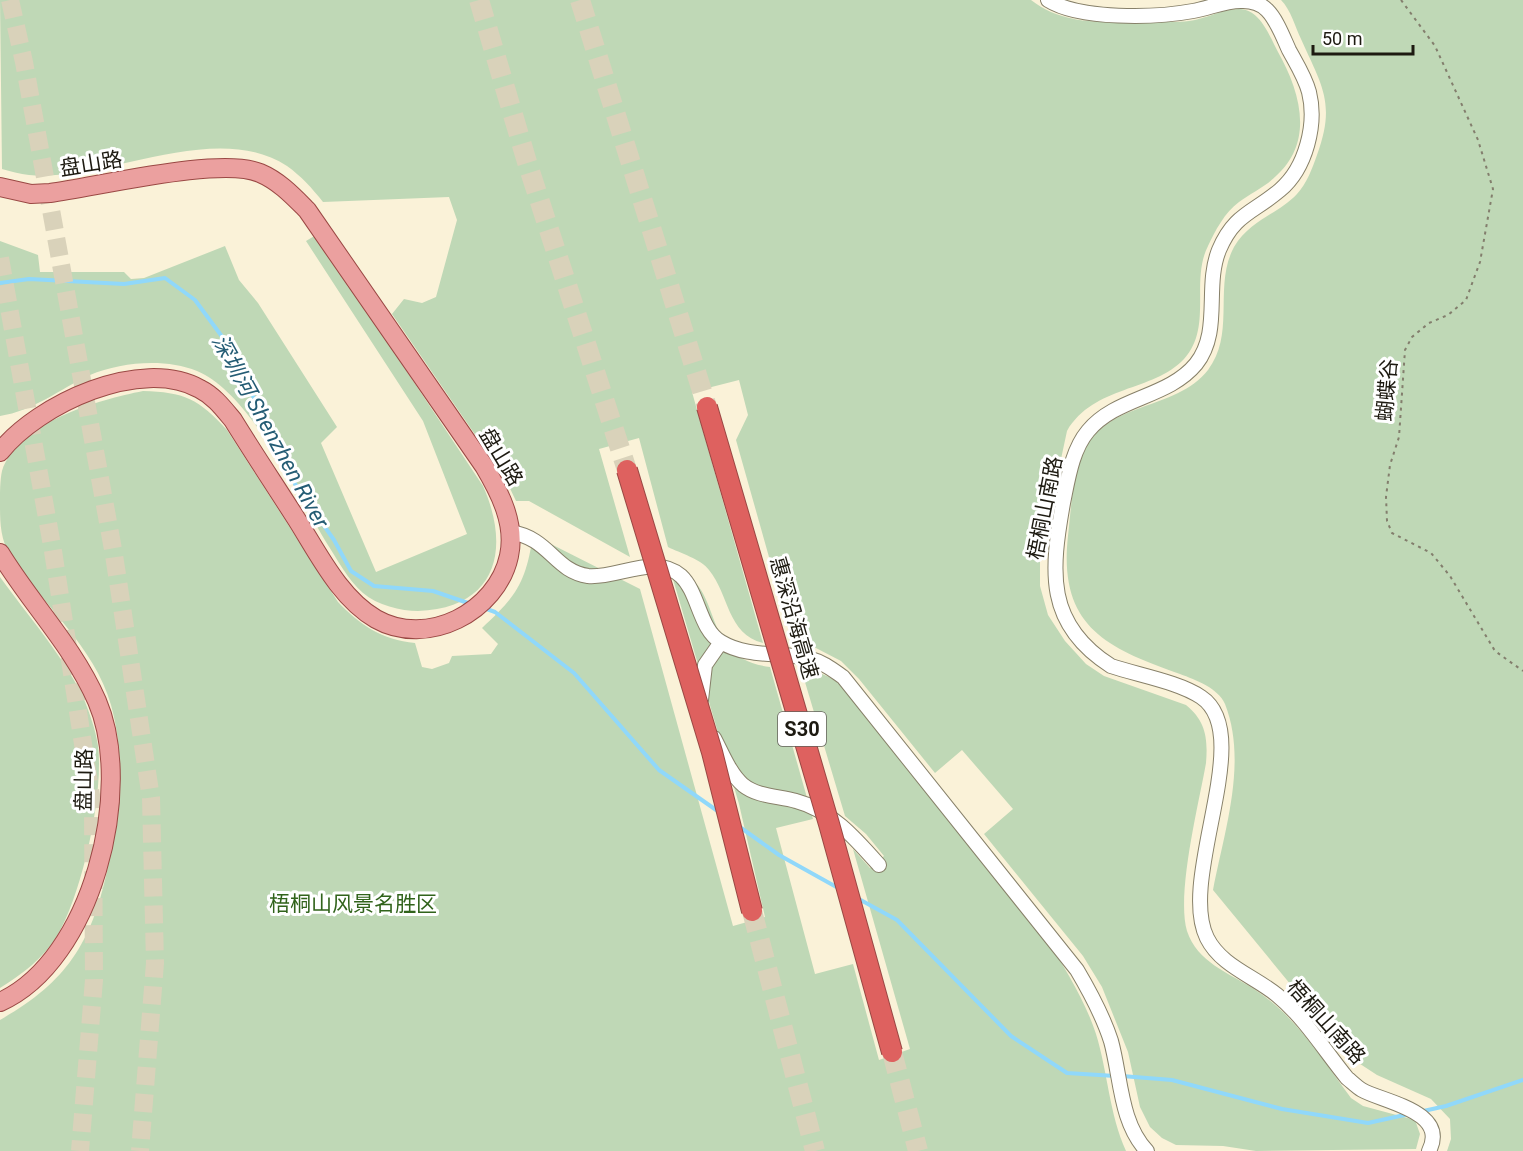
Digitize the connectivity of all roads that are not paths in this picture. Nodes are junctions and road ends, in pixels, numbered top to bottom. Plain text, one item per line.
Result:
1 (1048, 0) edge
2 (0, 187) edge
3 (707, 407) tunnel mouth
4 (0, 452) edge
5 (627, 470) tunnel mouth
6 (510, 532) junction
7 (0, 553) edge
8 (721, 642) junction
9 (879, 865) dead end
10 (752, 911) tunnel mouth
11 (0, 1002) edge
12 (892, 1052) tunnel mouth
13 (1147, 1151) edge
14 (1429, 1151) edge

1 - 14 street, 梧桐山南路
2 - 6 main road, 盘山路
3 - 12 highway, 惠深沿海高速 / S30, bridge
4 - 6 main road, 盘山路
5 - 10 highway, bridge
6 - 8 street
7 - 11 main road, 盘山路
8 - 9 street
8 - 13 street

